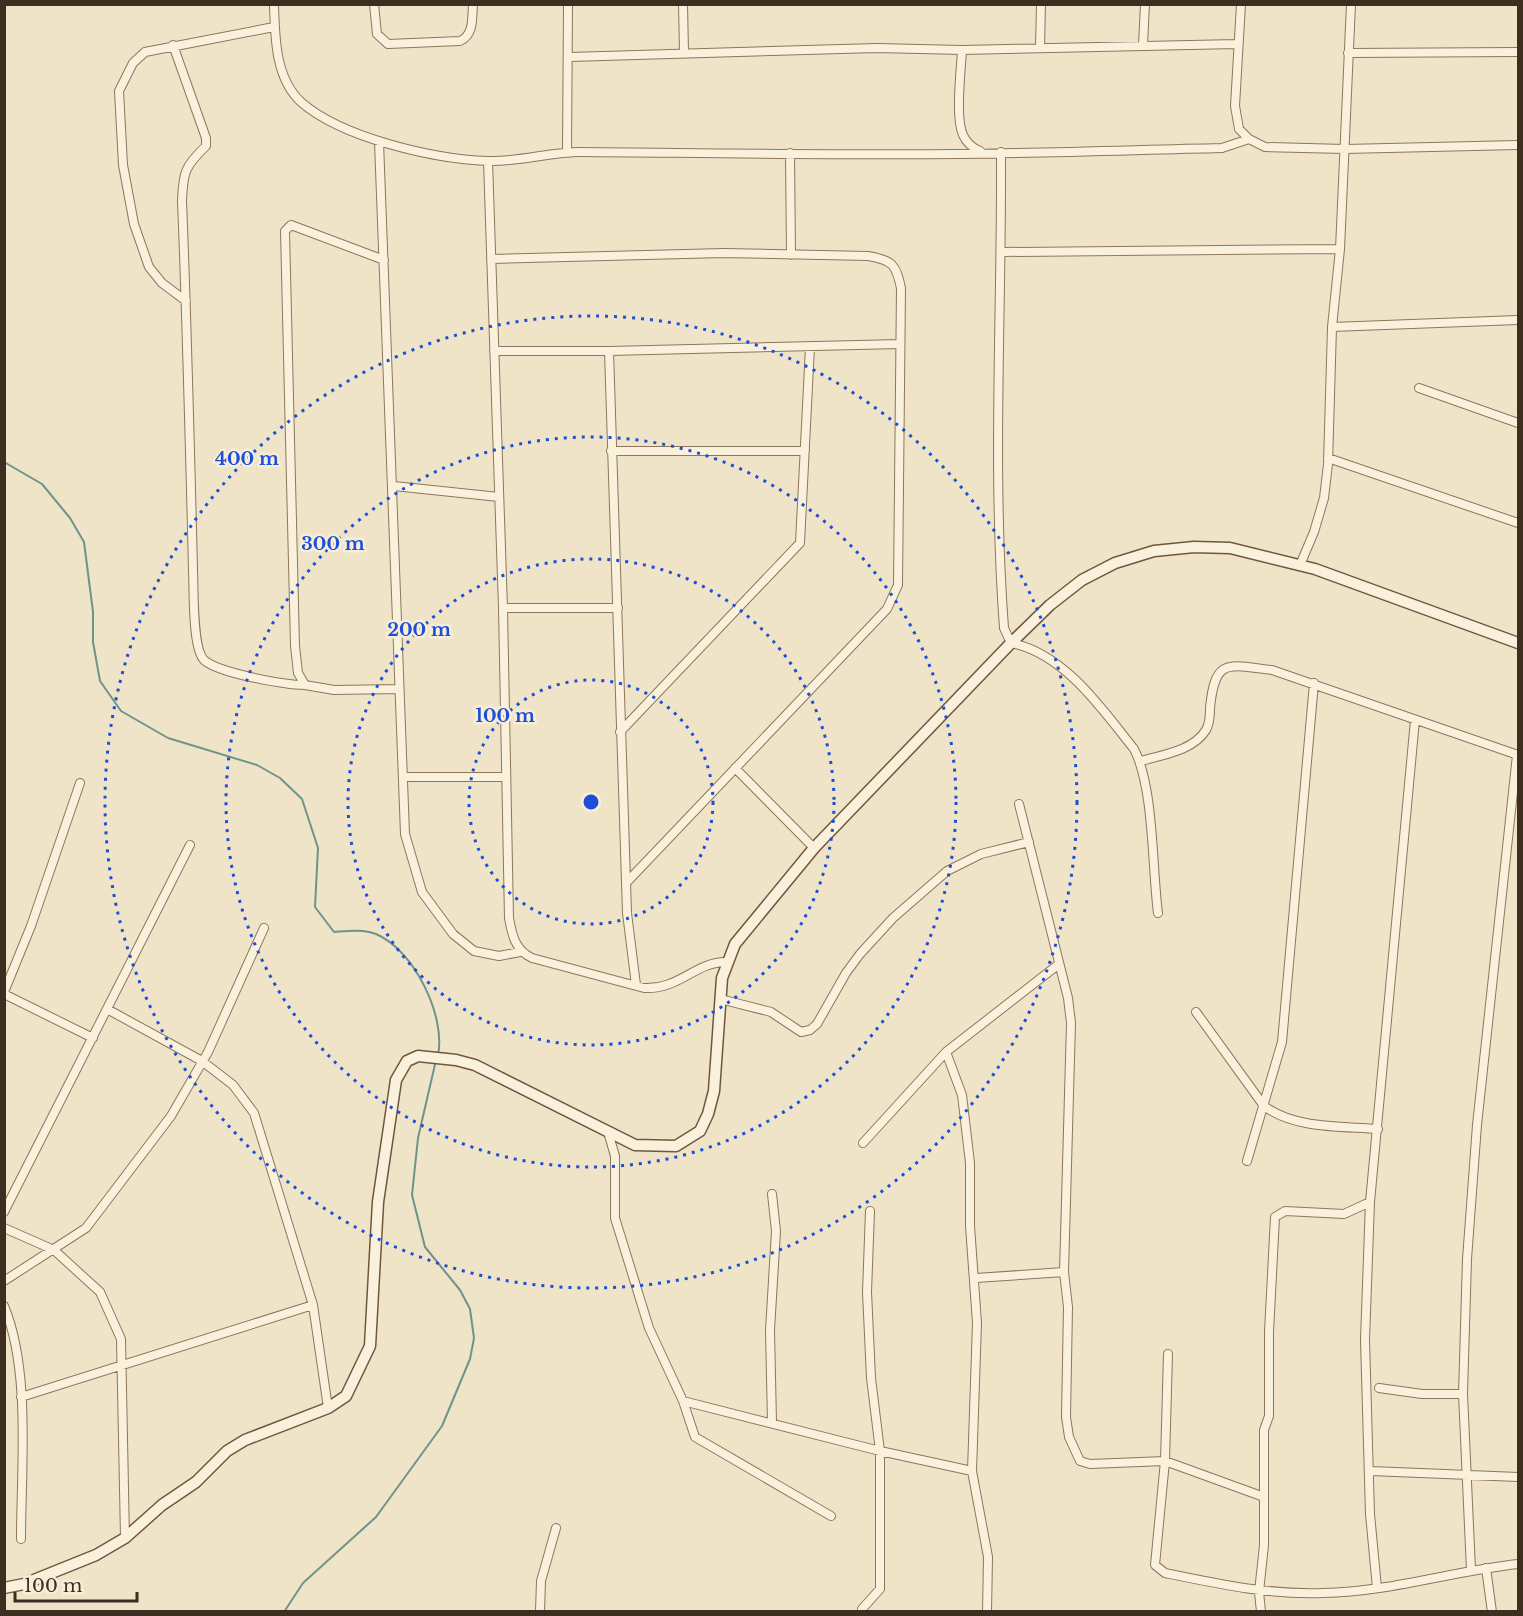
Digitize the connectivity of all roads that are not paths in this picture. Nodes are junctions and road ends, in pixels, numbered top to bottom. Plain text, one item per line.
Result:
1 (274, 4) edge
2 (374, 4) edge
3 (473, 4) edge
4 (568, 4) edge
5 (683, 4) edge
6 (1041, 4) edge
7 (1144, 4) edge
8 (1241, 4) edge
9 (1351, 4) edge
10 (274, 27) junction
11 (1237, 44) junction
12 (173, 45) junction
13 (1143, 45) junction
14 (1040, 46) junction
15 (962, 50) junction
16 (684, 52) junction
17 (1518, 52) edge
18 (1348, 53) junction
19 (568, 57) junction
20 (1250, 139) junction
21 (379, 142) junction
22 (1518, 145) edge
23 (1346, 149) junction
24 (567, 152) junction
25 (981, 152) junction
26 (1001, 152) junction
27 (790, 153) junction
28 (489, 161) junction
29 (1340, 249) junction
30 (1002, 252) junction
31 (791, 255) junction
32 (491, 259) junction
33 (384, 260) junction
34 (186, 301) junction
35 (1518, 320) edge
36 (1332, 327) junction
37 (900, 344) junction
38 (810, 347) junction
39 (494, 351) junction
40 (609, 351) junction
41 (1419, 388) dead end
42 (1518, 423) edge
43 (611, 451) junction
44 (805, 451) junction
45 (1328, 458) junction
46 (394, 486) junction
47 (499, 497) junction
48 (1518, 523) edge
49 (1300, 565) junction
50 (503, 608) junction
51 (618, 608) junction
52 (1011, 643) junction
53 (1518, 643) edge
54 (1314, 683) junction
55 (305, 685) junction
56 (399, 688) junction
57 (1415, 720) junction
58 (620, 732) junction
59 (1518, 755) edge
60 (1140, 761) junction
61 (735, 768) junction
62 (404, 777) junction
63 (506, 777) junction
64 (80, 783) dead end
65 (1019, 804) dead end
66 (1029, 842) junction
67 (190, 845) dead end
68 (814, 848) junction
69 (626, 882) junction
70 (1158, 914) dead end
71 (264, 928) dead end
72 (520, 952) junction
73 (726, 962) junction
74 (1059, 964) junction
75 (636, 985) junction
76 (4, 993) edge
77 (720, 999) junction
78 (107, 1009) junction
79 (1196, 1012) dead end
80 (93, 1038) junction
81 (945, 1052) junction
82 (202, 1062) junction
83 (1264, 1106) junction
84 (1378, 1129) junction
85 (608, 1132) junction
86 (862, 1143) dead end
87 (1248, 1161) dead end
88 (772, 1194) dead end
89 (1370, 1202) junction
90 (870, 1211) dead end
91 (4, 1212) edge
92 (4, 1228) edge
93 (54, 1250) junction
94 (1064, 1272) junction
95 (976, 1278) junction
96 (4, 1281) edge
97 (313, 1305) junction
98 (4, 1306) edge
99 (1168, 1354) dead end
100 (122, 1367) junction
101 (1379, 1388) dead end
102 (1463, 1394) junction
103 (21, 1397) junction
104 (683, 1401) junction
105 (328, 1408) junction
106 (772, 1423) junction
107 (880, 1451) junction
108 (1165, 1461) junction
109 (972, 1471) junction
110 (1371, 1471) junction
111 (1465, 1476) junction
112 (1518, 1477) edge
113 (1264, 1497) junction
114 (831, 1516) dead end
115 (556, 1528) dead end
116 (125, 1538) junction
117 (21, 1539) dead end
118 (1518, 1564) edge
119 (1486, 1568) junction
120 (1471, 1570) junction
121 (4, 1588) edge
122 (1377, 1588) junction
123 (1259, 1592) junction
124 (862, 1609) dead end
125 (540, 1611) edge
126 (987, 1611) edge
127 (1261, 1611) edge
128 (1492, 1611) edge

1 - 10 street
2 - 3 street
4 - 19 street
5 - 16 street
6 - 14 street
7 - 13 street
8 - 11 street
9 - 18 street
10 - 12 street
10 - 21 street
11 - 13 street
11 - 20 street
12 - 34 street
12 - 34 street
13 - 14 street
14 - 15 street
15 - 16 street
15 - 25 street
16 - 19 street
17 - 18 street
18 - 23 street
19 - 24 street
20 - 23 street
20 - 26 street
21 - 28 street
21 - 33 street
22 - 23 street
23 - 29 street
24 - 27 street
24 - 28 street
25 - 26 street
25 - 27 street
26 - 30 street
27 - 31 street
28 - 32 street
29 - 30 street
29 - 36 street
30 - 52 street
31 - 32 street
31 - 37 street
32 - 39 street
33 - 46 street
33 - 55 street
34 - 55 street
35 - 36 street
36 - 45 street
37 - 38 street
37 - 61 street
38 - 40 street
38 - 44 street
39 - 40 street
39 - 47 street
40 - 43 street
41 - 42 street
43 - 44 street
43 - 51 street
44 - 58 street
45 - 48 street
45 - 49 street
46 - 47 street
46 - 56 street
47 - 50 street
49 - 52 street
49 - 53 street
50 - 51 street
50 - 63 street
51 - 58 street
52 - 60 street
52 - 68 street
54 - 57 street
54 - 60 street
54 - 83 street
55 - 56 street
56 - 62 street
57 - 59 street
57 - 84 street
58 - 69 street
59 - 102 street
60 - 70 street
61 - 68 street
61 - 69 street
62 - 63 street
62 - 72 street
63 - 72 street
64 - 76 street
65 - 66 street
66 - 74 street
66 - 77 street
67 - 78 street
68 - 73 street
69 - 75 street
71 - 82 street
72 - 75 street
73 - 75 street
73 - 77 street
74 - 81 street
74 - 94 street
76 - 80 street
77 - 85 street
78 - 80 street
78 - 82 street
79 - 83 street
80 - 91 street
81 - 86 street
81 - 95 street
82 - 93 street
82 - 97 street
83 - 84 street
83 - 87 street
84 - 89 street
85 - 104 street
85 - 105 street
88 - 106 street
89 - 110 street
89 - 113 street
90 - 107 street
92 - 93 street
93 - 96 street
93 - 100 street
94 - 95 street
94 - 108 street
95 - 109 street
97 - 100 street
97 - 105 street
98 - 103 street
99 - 108 street
100 - 103 street
100 - 116 street
101 - 102 street
102 - 111 street
103 - 117 street
104 - 106 street
104 - 114 street
105 - 116 street
106 - 107 street
107 - 109 street
107 - 124 street
108 - 113 street
108 - 123 street
109 - 126 street
110 - 111 street
110 - 122 street
111 - 112 street
111 - 120 street
113 - 123 street
115 - 125 street
116 - 121 street
118 - 119 street
119 - 120 street
119 - 128 street
120 - 122 street
122 - 123 street
123 - 127 street

